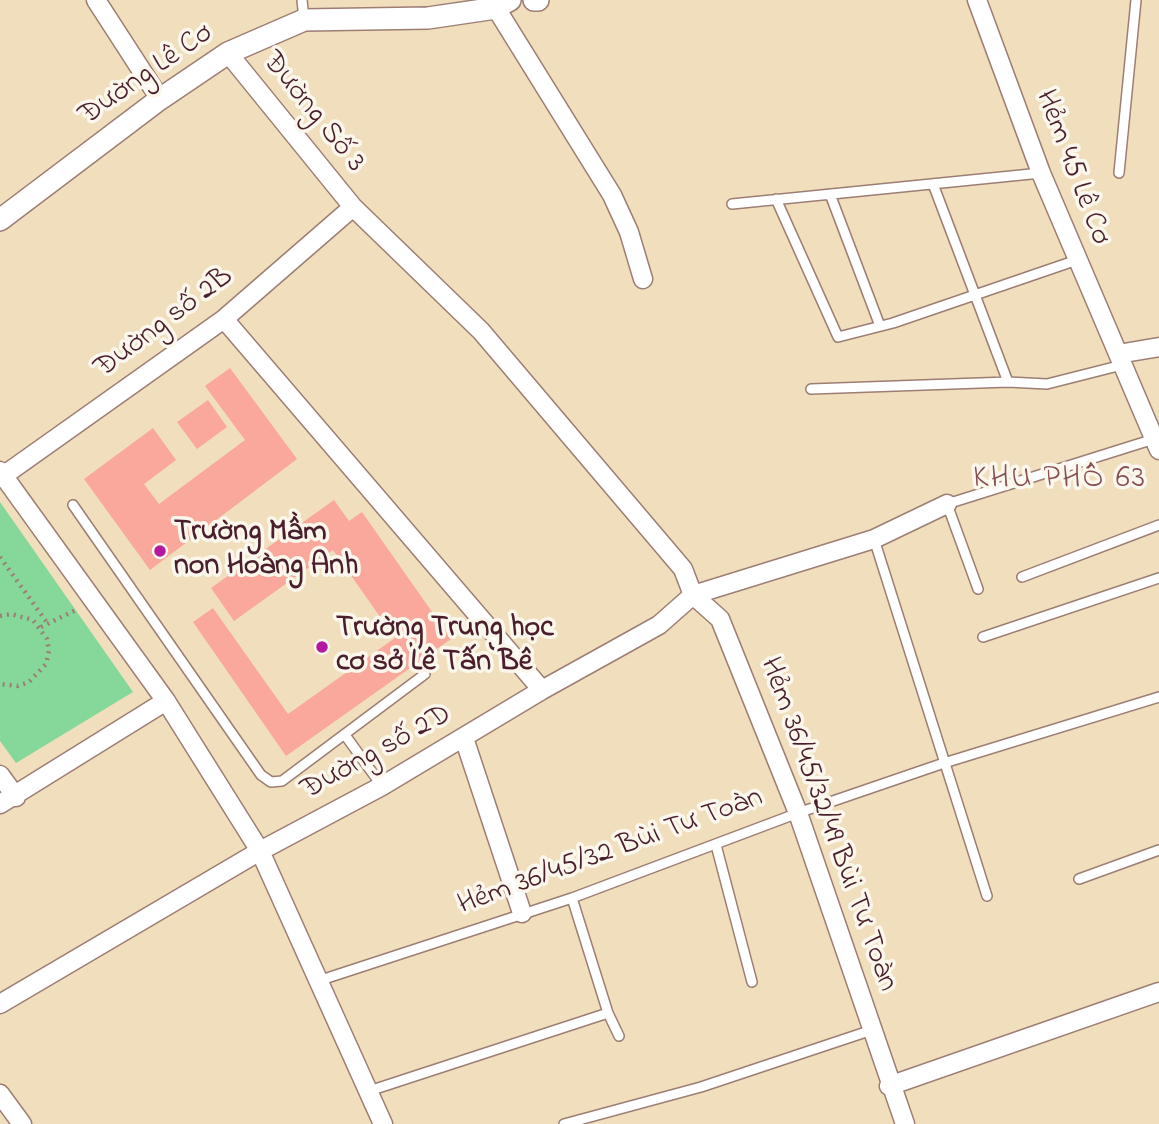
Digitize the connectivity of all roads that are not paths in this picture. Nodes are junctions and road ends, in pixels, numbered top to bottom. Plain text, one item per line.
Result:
1 (96, 0) edge
2 (977, 0) edge
3 (1136, 0) edge
4 (499, 3) edge
5 (303, 10) edge
6 (228, 54) junction
7 (160, 99) junction
8 (1041, 173) junction
9 (1119, 173) dead end
10 (933, 184) junction
11 (830, 194) junction
12 (776, 200) junction
13 (732, 204) dead end
14 (353, 208) junction
15 (0, 220) edge
16 (1077, 260) junction
17 (643, 279) dead end
18 (976, 294) junction
19 (225, 319) junction
20 (880, 326) junction
21 (1159, 347) edge
22 (1120, 360) junction
23 (1008, 382) junction
24 (811, 389) dead end
25 (1157, 445) edge
26 (2, 474) edge
27 (947, 504) junction
28 (73, 505) dead end
29 (1159, 525) edge
30 (874, 539) junction
31 (1022, 577) dead end
32 (1159, 578) edge
33 (978, 590) dead end
34 (693, 595) junction
35 (983, 637) dead end
36 (425, 674) dead end
37 (542, 690) junction
38 (1159, 697) edge
39 (166, 701) junction
40 (345, 735) junction
41 (464, 738) junction
42 (944, 763) junction
43 (0, 775) edge
44 (382, 786) junction
45 (8, 801) edge
46 (798, 813) junction
47 (716, 845) junction
48 (1159, 850) edge
49 (260, 851) junction
50 (1079, 879) dead end
51 (987, 896) dead end
52 (572, 898) junction
53 (522, 912) junction
54 (321, 980) junction
55 (752, 982) dead end
56 (1159, 992) edge
57 (0, 1004) edge
58 (608, 1013) junction
59 (872, 1030) junction
60 (619, 1036) dead end
61 (889, 1086) junction
62 (369, 1091) junction
63 (0, 1094) edge
64 (22, 1124) edge
65 (383, 1124) edge
66 (564, 1124) edge
67 (905, 1124) edge

1 - 7 street
2 - 8 street, Hẻm 45 Lê Cơ
3 - 9 lane
4 - 5 street, Đường Lê Cơ
4 - 17 street
5 - 6 street, Đường Lê Cơ
6 - 7 street, Đường Lê Cơ
6 - 14 street, Đường Số 3
7 - 15 street, Đường Lê Cơ
8 - 10 lane
8 - 16 street, Hẻm 45 Lê Cơ
10 - 11 lane
10 - 18 lane
11 - 12 lane
11 - 20 lane
12 - 13 lane
12 - 20 lane
14 - 19 street, Đường số 2B
14 - 34 street
16 - 18 lane
16 - 22 street, Hẻm 45 Lê Cơ
18 - 20 lane
18 - 23 lane
19 - 26 street, Đường số 2B
19 - 37 street
21 - 22 street
22 - 23 lane
22 - 25 street, Hẻm 45 Lê Cơ
23 - 24 lane
25 - 27 lane
26 - 39 street
27 - 30 street
27 - 33 lane
28 - 40 lane
29 - 31 lane
30 - 34 street
30 - 42 lane
32 - 35 lane
34 - 37 street, Đường số 2D
34 - 46 street, Hẻm 36/45/32/49 Bùi Tư Toàn
36 - 40 lane
37 - 41 street, Đường số 2D
38 - 42 lane, Hẻm 36/45/32 Bùi Tư Toàn
39 - 45 street
39 - 49 street
40 - 44 lane
41 - 44 street, Đường số 2D
41 - 53 street
42 - 46 lane, Hẻm 36/45/32 Bùi Tư Toàn
42 - 51 lane
43 - 45 street
44 - 49 street, Đường số 2D
46 - 47 lane, Hẻm 36/45/32 Bùi Tư Toàn
46 - 59 street, Hẻm 36/45/32/49 Bùi Tư Toàn
47 - 52 lane, Hẻm 36/45/32 Bùi Tư Toàn
47 - 55 lane
48 - 50 lane
49 - 54 street
49 - 57 street, Đường số 2D
52 - 53 lane, Hẻm 36/45/32 Bùi Tư Toàn
52 - 58 lane
53 - 54 lane, Hẻm 36/45/32 Bùi Tư Toàn
54 - 62 street
56 - 61 street
58 - 60 lane
58 - 62 lane
59 - 61 street, Hẻm 36/45/32/49 Bùi Tư Toàn
59 - 66 lane
61 - 67 street, Hẻm 36/45/32/49 Bùi Tư Toàn
62 - 65 street
63 - 64 street

